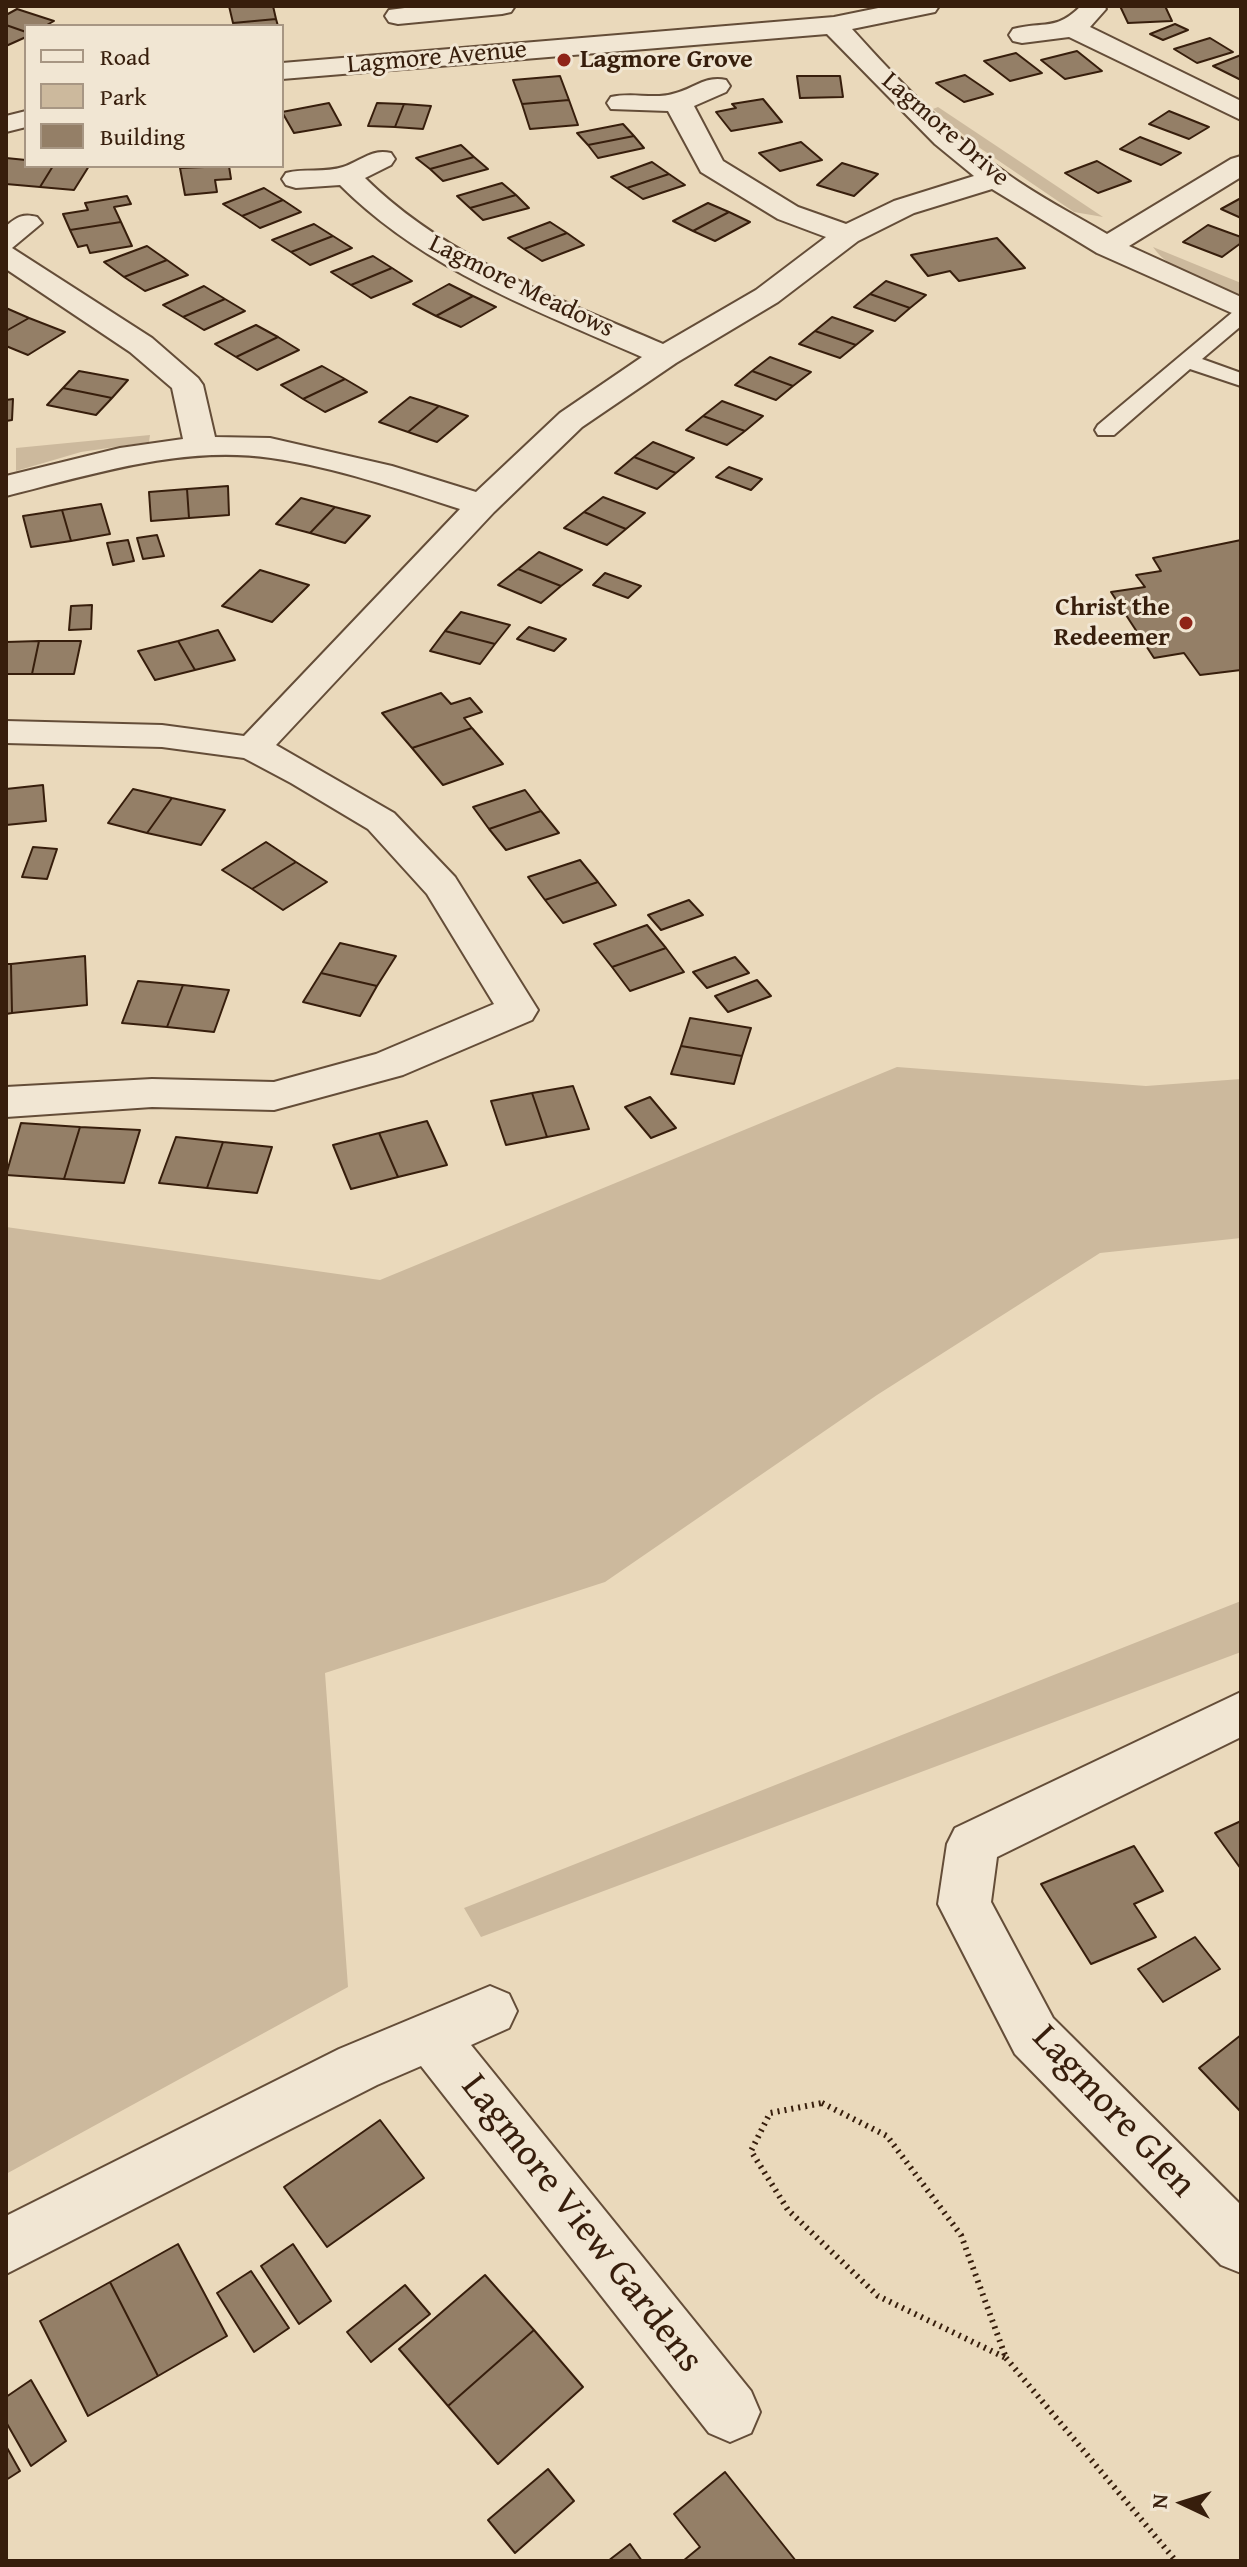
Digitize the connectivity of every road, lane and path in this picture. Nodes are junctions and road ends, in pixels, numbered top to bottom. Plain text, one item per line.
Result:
1 (502, 6) edge
2 (926, 6) edge
3 (1093, 9) dead end
4 (398, 16) dead end
5 (834, 25) junction
6 (1073, 29) junction
7 (1022, 35) dead end
8 (284, 71) edge
9 (716, 86) dead end
10 (621, 103) dead end
11 (678, 103) junction
12 (1241, 112) edge
13 (381, 159) dead end
14 (1241, 165) edge
15 (347, 176) junction
16 (296, 179) dead end
17 (995, 179) junction
18 (848, 235) junction
19 (1107, 247) junction
20 (6, 256) edge
21 (1241, 308) edge
22 (1241, 315) edge
23 (665, 356) junction
24 (1189, 362) junction
25 (1241, 380) edge
26 (1106, 430) dead end
27 (201, 446) junction
28 (6, 486) edge
29 (482, 505) junction
30 (6, 732) edge
31 (253, 748) junction
32 (6, 1102) edge
33 (1241, 1713) edge
34 (490, 2011) dead end
35 (431, 2036) junction
36 (1241, 2245) edge
37 (6, 2246) edge
38 (1006, 2358) junction
39 (730, 2412) dead end
40 (1176, 2561) edge

1 - 4 street
2 - 5 street, Lagmore Avenue
3 - 6 street
5 - 8 street, Lagmore Avenue
5 - 17 street, Lagmore Drive
6 - 7 street
6 - 12 street
9 - 11 street
10 - 11 street
11 - 18 street
13 - 15 street
14 - 19 street
15 - 16 street
15 - 23 street, Lagmore Meadows
17 - 18 street, Lagmore Meadows
17 - 19 street, Lagmore Drive
18 - 23 street, Lagmore Meadows
19 - 21 street, Lagmore Drive
20 - 27 street
22 - 24 lane
23 - 29 street, Lagmore Meadows
24 - 25 lane
24 - 26 lane
27 - 28 street
27 - 29 street
29 - 31 street, Lagmore Meadows
30 - 31 street
31 - 32 street
33 - 36 street, Lagmore Glen
34 - 35 street
35 - 37 street
35 - 39 street, Lagmore View Gardens
38 - 38 path
38 - 40 path

